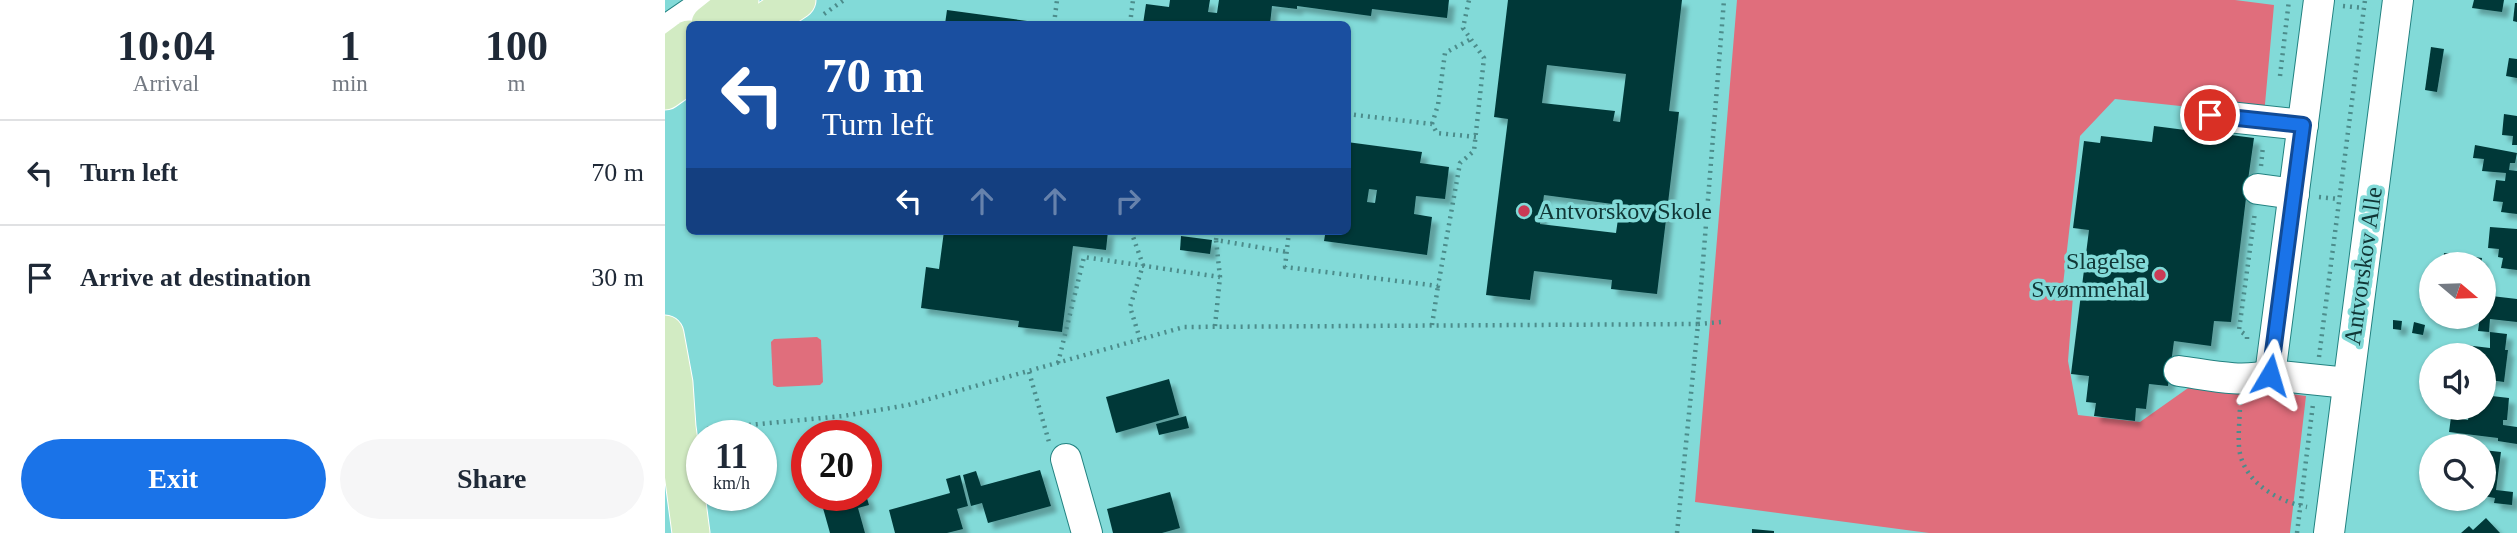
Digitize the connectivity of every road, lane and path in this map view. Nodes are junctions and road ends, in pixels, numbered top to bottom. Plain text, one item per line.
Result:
1 (710, 0) edge
2 (740, 0) edge
3 (797, 0) edge
4 (1057, 0) edge
5 (1133, 0) edge
6 (1469, 0) edge
7 (1724, 0) edge
8 (2319, 0) edge
9 (2365, 0) edge
10 (2398, 0) edge
11 (714, 21) edge
12 (766, 21) edge
13 (1054, 21) edge
14 (1130, 21) edge
15 (665, 31) edge
16 (1471, 38) junction
17 (686, 41) edge
18 (665, 57) edge
19 (686, 76) edge
20 (665, 91) edge
21 (1351, 114) edge
22 (2210, 115) dead end
23 (1432, 124) junction
24 (2303, 125) junction
25 (1476, 137) junction
26 (2258, 189) dead end
27 (2294, 194) junction
28 (1132, 235) edge
29 (1217, 235) edge
30 (1289, 235) edge
31 (1216, 240) junction
32 (1287, 252) junction
33 (1143, 265) junction
34 (1220, 277) junction
35 (1438, 286) junction
36 (1721, 322) dead end
37 (1698, 324) junction
38 (1432, 325) junction
39 (1215, 326) junction
40 (665, 334) edge
41 (1140, 339) junction
42 (1058, 363) junction
43 (2179, 371) dead end
44 (1029, 372) junction
45 (2270, 375) junction
46 (668, 379) edge
47 (2316, 380) junction
48 (2348, 383) junction
49 (687, 420) edge
50 (777, 421) edge
51 (1066, 459) joint
52 (691, 511) edge
53 (691, 533) edge
54 (1087, 533) edge
55 (1677, 533) edge
56 (2297, 533) edge
57 (2329, 533) edge

1 - 15 street
2 - 11 main road
3 - 12 main road
4 - 13 path
5 - 14 path
6 - 16 path
7 - 37 path
8 - 24 street
9 - 47 path
10 - 48 street, Antvorskov Alle
16 - 23 path
16 - 25 path
17 - 18 main road
19 - 20 main road
21 - 23 path
22 - 24 street
23 - 25 path
24 - 27 street
25 - 35 path
26 - 27 street
27 - 45 street
28 - 33 path
29 - 31 path
30 - 32 path
31 - 32 path
31 - 34 path
32 - 35 path
33 - 34 path
33 - 41 path
33 - 42 path
34 - 39 path
35 - 38 path
36 - 37 path
37 - 38 path
37 - 55 path
38 - 39 path
39 - 41 path
40 - 46 main road
41 - 42 path
42 - 44 path
43 - 45 street
44 - 50 path
44 - 51 path
45 - 47 street
46 - 49 main road
47 - 48 street
47 - 56 path
48 - 57 street, Antvorskov Alle
51 - 54 street
52 - 53 main road

